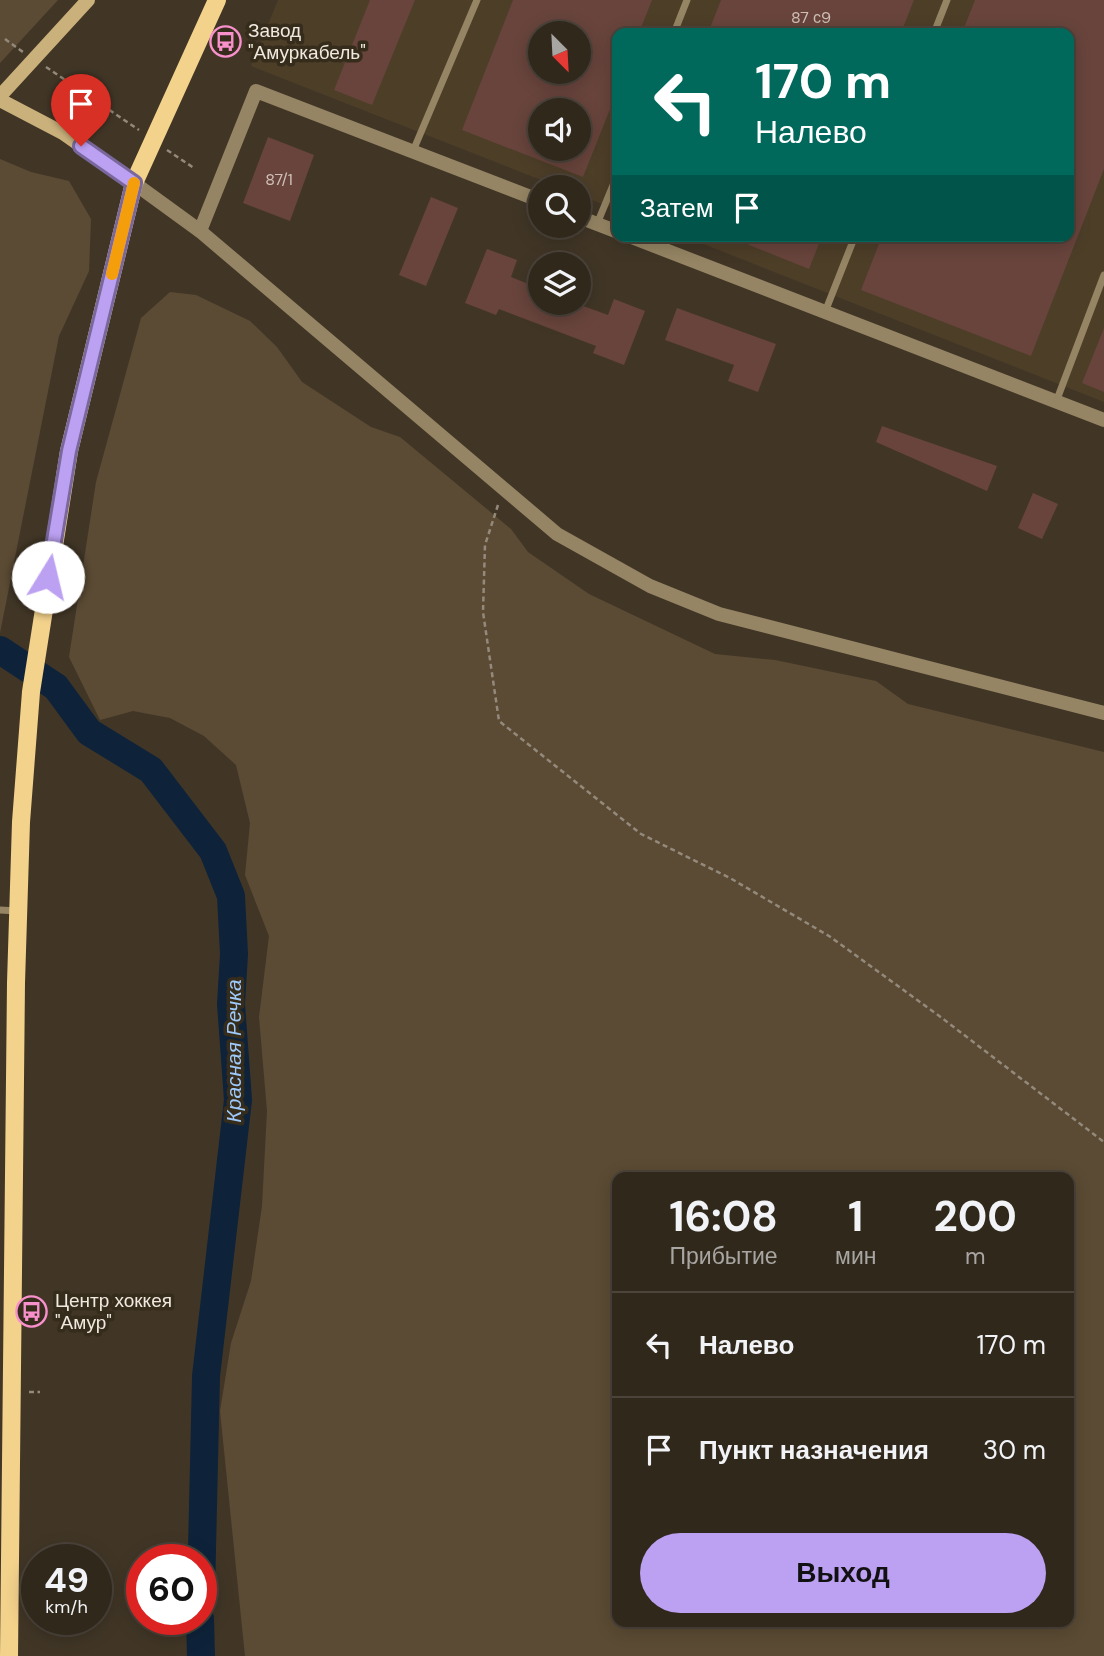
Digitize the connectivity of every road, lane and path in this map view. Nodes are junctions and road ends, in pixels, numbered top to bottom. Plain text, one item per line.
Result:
1 (89, 0) edge
2 (217, 0) edge
3 (477, 0) edge
4 (687, 0) edge
5 (947, 0) edge
6 (676, 28) edge
7 (936, 28) edge
8 (5, 39) dead end
9 (34, 59) junction
10 (0, 98) edge
11 (154, 141) junction
12 (413, 151) junction
13 (194, 168) dead end
14 (134, 183) junction
15 (612, 188) edge
16 (528, 196) edge
17 (591, 222) edge
18 (597, 224) junction
19 (612, 230) edge
20 (200, 231) junction
21 (644, 242) edge
22 (853, 242) edge
23 (1104, 275) edge
24 (825, 312) junction
25 (1056, 402) junction
26 (1104, 420) edge
27 (503, 489) junction
28 (1104, 713) edge
29 (9, 911) edge
30 (1104, 1142) edge
31 (6, 1169) edge
32 (9, 1656) edge

1 - 9 street
2 - 11 main road
3 - 12 lane
4 - 6 lane
5 - 7 lane
8 - 9 path
9 - 10 street
9 - 11 path
10 - 14 street
11 - 13 path
11 - 14 main road
12 - 16 street
12 - 20 street
14 - 20 street
14 - 29 main road
15 - 18 lane
17 - 18 street
18 - 19 street
20 - 27 street
21 - 24 street
22 - 24 lane
23 - 25 lane
24 - 25 street
25 - 26 street
27 - 28 street
27 - 30 path
29 - 31 main road
31 - 32 main road

